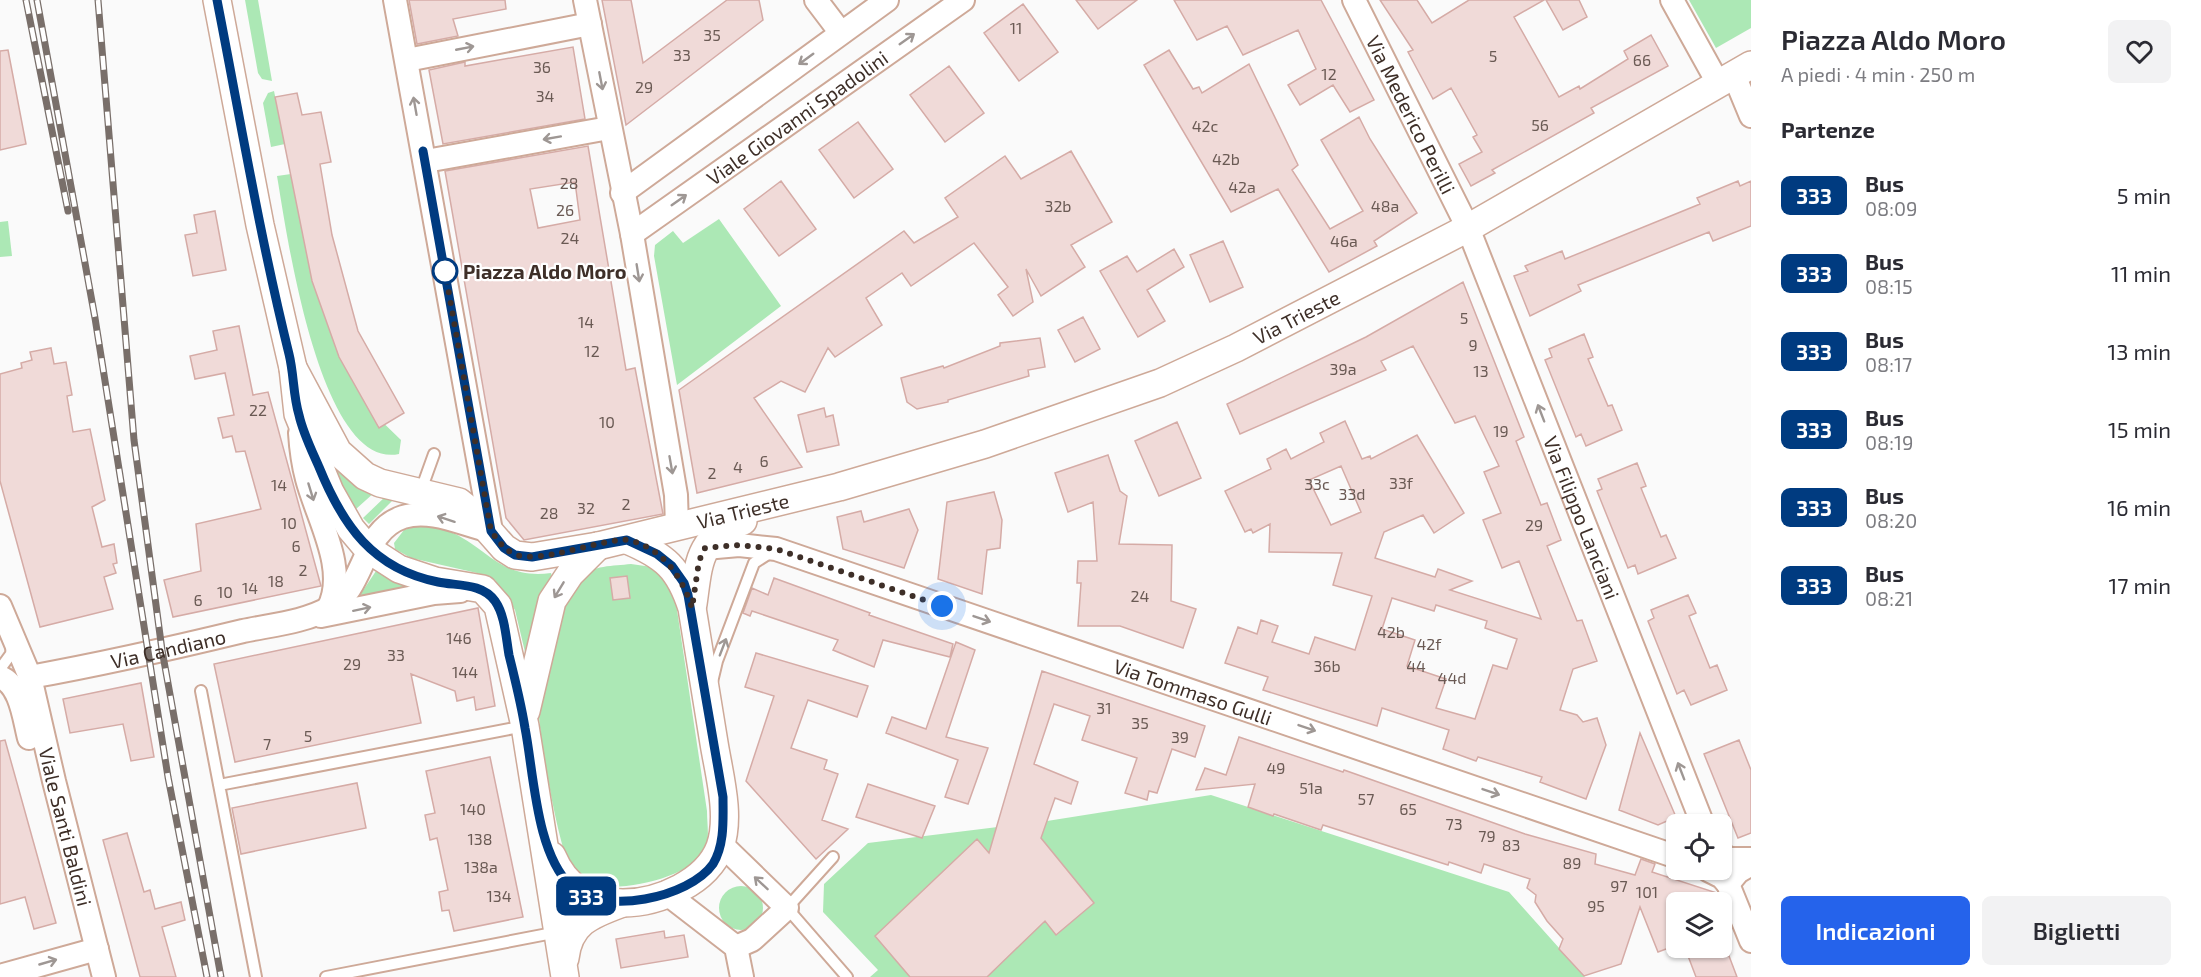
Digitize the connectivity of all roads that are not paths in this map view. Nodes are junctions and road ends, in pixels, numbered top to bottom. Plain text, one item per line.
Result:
1 (217, 0) edge
2 (395, 0) edge
3 (585, 0) edge
4 (816, 0) edge
5 (887, 0) edge
6 (963, 0) edge
7 (1354, 0) edge
8 (1672, 0) edge
9 (590, 24) junction
10 (841, 33) junction
11 (407, 60) junction
12 (1734, 74) edge
13 (1751, 116) edge
14 (609, 128) junction
15 (425, 156) junction
16 (622, 193) junction
17 (1468, 228) junction
18 (632, 234) junction
19 (293, 368) junction
20 (298, 414) junction
21 (434, 454) dead end
22 (421, 492) junction
23 (808, 495) junction
24 (401, 518) junction
25 (677, 527) junction
26 (491, 531) junction
27 (627, 540) junction
28 (598, 546) junction
29 (705, 548) junction
30 (368, 549) junction
31 (776, 549) junction
32 (483, 589) junction
33 (0, 606) edge
34 (692, 608) junction
35 (328, 609) junction
36 (305, 617) junction
37 (12, 639) junction
38 (0, 669) edge
39 (0, 677) edge
40 (30, 677) junction
41 (201, 691) dead end
42 (707, 703) junction
43 (525, 724) junction
44 (54, 782) junction
45 (219, 785) junction
46 (1696, 814) edge
47 (545, 839) junction
48 (721, 844) junction
49 (1666, 851) edge
50 (833, 857) dead end
51 (1732, 859) edge
52 (1751, 859) edge
53 (1751, 864) edge
54 (1732, 872) edge
55 (1724, 880) edge
56 (666, 894) junction
57 (624, 903) junction
58 (787, 908) junction
59 (559, 932) junction
60 (1751, 941) edge
61 (736, 947) junction
62 (96, 949) junction
63 (565, 972) edge
64 (0, 976) edge
65 (104, 977) edge
66 (256, 977) edge
67 (326, 977) edge
68 (742, 977) edge
69 (847, 977) edge

1 - 19 street
2 - 11 street
3 - 9 street
4 - 10 street
5 - 10 street, Viale Giovanni Spadolini
18 -> 6 street, Viale Giovanni Spadolini
7 - 17 street, Via Mederico Perilli
8 - 12 street
11 -> 9 street
9 -> 14 street
10 -> 16 street, Viale Giovanni Spadolini
15 -> 11 street
12 - 13 street
12 - 17 street, Via Trieste
14 -> 15 street
14 - 16 street
15 - 26 street
16 - 18 street
17 - 23 street, Via Trieste
46 -> 17 street, Via Filippo Lanciani
18 -> 25 street
19 - 20 street
19 - 22 street
20 - 30 street
20 -> 35 street
21 - 22 lane
22 - 24 lane
22 - 26 street
23 - 25 street, Via Trieste
23 - 29 street, Via Trieste
26 -> 24 street
24 - 30 street, Via Candiano
25 - 27 street
26 - 28 street
27 - 28 street
27 - 34 street
28 -> 43 street
29 - 31 street, Via Tommaso Gulli
29 - 34 street
30 - 32 street
30 - 35 street, Via Candiano
42 -> 31 lane
31 -> 49 street, Via Tommaso Gulli
36 -> 32 street, Via Candiano
32 - 43 street
33 - 37 street, Viale Santi Baldini
34 - 42 street
35 - 36 street, Via Candiano
36 - 40 street, Via Candiano
37 - 38 lane
37 - 40 street, Viale Santi Baldini
39 - 44 street
40 - 44 street, Viale Santi Baldini
41 - 45 lane
42 - 48 street
43 - 45 lane
43 - 47 street
44 - 62 street, Viale Santi Baldini
45 - 66 lane
47 - 57 street
47 - 59 street
48 - 56 street
58 -> 48 street
50 - 58 lane
51 - 52 street
53 - 54 street
55 - 60 street
56 - 57 street
56 - 61 street
57 - 63 street
58 - 61 street
58 - 69 lane
59 - 63 street
59 - 67 lane
61 - 68 street
64 -> 62 street
62 - 65 street, Viale Santi Baldini

